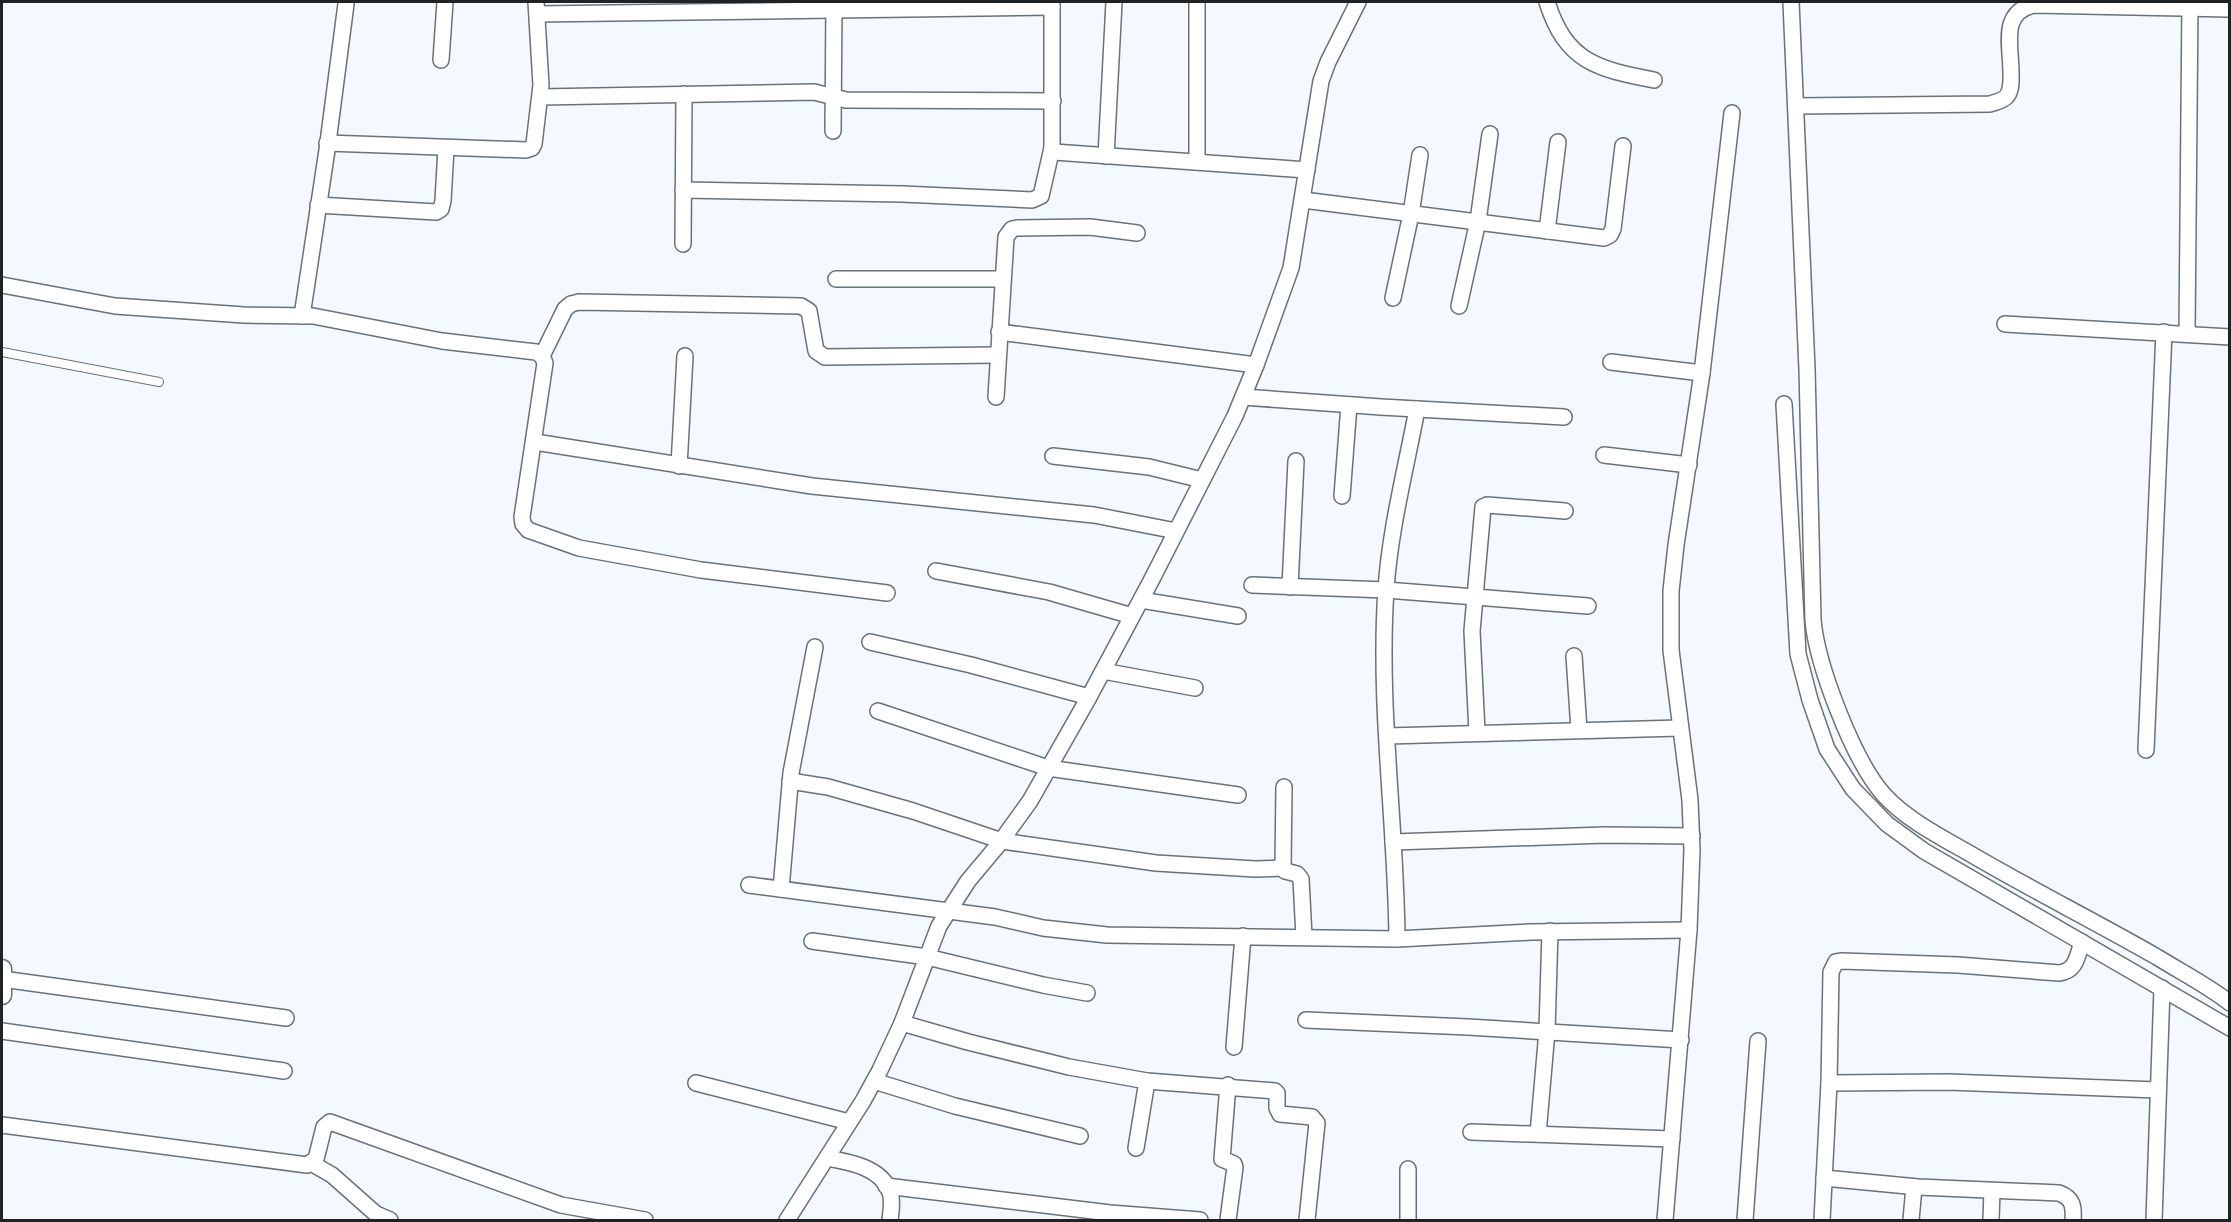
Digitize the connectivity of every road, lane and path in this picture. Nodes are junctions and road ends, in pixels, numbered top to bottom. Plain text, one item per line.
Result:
1 (446, 2) edge
2 (1114, 2) edge
3 (1197, 2) edge
4 (1358, 2) edge
5 (1547, 2) edge
6 (1791, 2) edge
7 (346, 4) dead end
8 (1052, 4) edge
9 (2190, 4) edge
10 (834, 6) edge
11 (536, 8) edge
12 (2229, 9) edge
13 (441, 60) dead end
14 (1654, 80) dead end
15 (684, 94) junction
16 (832, 96) junction
17 (540, 97) junction
18 (1053, 101) junction
19 (1796, 106) junction
20 (1732, 113) dead end
21 (833, 131) dead end
22 (1490, 134) dead end
23 (1558, 142) dead end
24 (327, 143) junction
25 (1623, 146) dead end
26 (446, 148) junction
27 (1052, 148) junction
28 (1420, 155) dead end
29 (1106, 156) junction
30 (1197, 162) junction
31 (1307, 170) junction
32 (684, 190) junction
33 (1303, 200) junction
34 (318, 205) junction
35 (1411, 214) junction
36 (1478, 221) junction
37 (1547, 231) junction
38 (1137, 233) dead end
39 (683, 244) dead end
40 (836, 279) dead end
41 (1002, 279) junction
42 (2, 285) edge
43 (1393, 298) dead end
44 (1459, 306) dead end
45 (302, 316) junction
46 (2005, 324) dead end
47 (999, 332) junction
48 (2164, 332) junction
49 (2187, 334) junction
50 (2229, 337) edge
51 (2, 352) edge
52 (998, 355) junction
53 (542, 356) junction
54 (685, 356) dead end
55 (1611, 362) dead end
56 (1256, 365) junction
57 (1702, 373) junction
58 (159, 382) dead end
59 (996, 397) dead end
60 (1243, 397) junction
61 (1784, 404) dead end
62 (1349, 405) junction
63 (1417, 409) junction
64 (1564, 417) dead end
65 (534, 442) junction
66 (1604, 455) dead end
67 (1053, 456) dead end
68 (1296, 461) dead end
69 (1689, 465) junction
70 (679, 466) junction
71 (1202, 480) junction
72 (1342, 496) dead end
73 (1565, 511) dead end
74 (1176, 531) junction
75 (936, 571) dead end
76 (1252, 585) dead end
77 (1290, 586) junction
78 (1386, 590) junction
79 (887, 593) dead end
80 (1475, 597) junction
81 (1141, 600) junction
82 (1588, 606) dead end
83 (1132, 616) junction
84 (1238, 616) dead end
85 (870, 642) dead end
86 (815, 647) dead end
87 (1574, 656) dead end
88 (1103, 671) junction
89 (1195, 688) dead end
90 (1089, 697) junction
91 (878, 711) dead end
92 (1680, 728) junction
93 (1579, 730) junction
94 (1477, 732) junction
95 (1387, 735) junction
96 (2146, 750) dead end
97 (1048, 768) junction
98 (790, 781) junction
99 (1284, 787) dead end
100 (1238, 795) dead end
101 (1692, 836) junction
102 (1002, 841) junction
103 (1393, 842) junction
104 (1284, 868) junction
105 (749, 885) dead end
106 (781, 889) junction
107 (947, 911) junction
108 (1689, 930) junction
109 (1550, 931) junction
110 (1243, 936) junction
111 (1304, 937) junction
112 (1397, 939) junction
113 (812, 941) dead end
114 (2082, 942) junction
115 (927, 957) junction
116 (2, 969) edge
117 (2, 979) edge
118 (2162, 988) junction
119 (1087, 993) dead end
120 (2, 995) edge
121 (2229, 1003) edge
122 (286, 1018) dead end
123 (1306, 1020) dead end
124 (902, 1023) junction
125 (2229, 1028) edge
126 (2, 1031) edge
127 (1547, 1031) junction
128 (1681, 1040) junction
129 (1758, 1041) dead end
130 (1234, 1047) dead end
131 (284, 1071) dead end
132 (874, 1081) junction
133 (1146, 1081) junction
134 (696, 1083) dead end
135 (1829, 1083) junction
136 (1228, 1086) junction
137 (2157, 1089) junction
138 (849, 1122) junction
139 (2, 1125) edge
140 (1471, 1132) dead end
141 (1538, 1134) junction
142 (1080, 1136) dead end
143 (1672, 1139) junction
144 (1136, 1148) dead end
145 (827, 1158) junction
146 (311, 1163) junction
147 (1408, 1169) dead end
148 (1824, 1178) junction
149 (886, 1186) junction
150 (1914, 1187) junction
151 (1992, 1191) junction
152 (791, 1220) edge
153 (390, 1221) edge
154 (645, 1221) edge
155 (890, 1221) edge
156 (1200, 1221) edge
157 (1228, 1221) edge
158 (1307, 1221) edge
159 (1408, 1221) edge
160 (1665, 1221) edge
161 (1745, 1221) edge
162 (1822, 1221) edge
163 (1911, 1221) edge
164 (1991, 1221) edge
165 (2073, 1221) edge
166 (2154, 1221) edge

1 - 13 street
2 - 29 street
3 - 30 street
4 - 31 street
5 - 14 street
6 - 19 street
7 - 24 street
8 - 10 street
8 - 18 street
9 - 12 street
9 - 19 street
9 - 49 street
10 - 11 street
10 - 16 street
11 - 17 street
15 - 16 street
15 - 17 street
15 - 32 street
16 - 18 street
16 - 21 street
17 - 26 street
18 - 27 street
19 - 121 street
20 - 57 street
22 - 36 street
23 - 37 street
24 - 26 street
24 - 34 street
25 - 37 street
26 - 34 street
27 - 29 street
27 - 32 street
28 - 35 street
29 - 30 street
30 - 31 street
31 - 33 street
32 - 39 street
33 - 35 street
33 - 56 street
34 - 45 street
35 - 36 street
35 - 43 street
36 - 37 street
36 - 44 street
38 - 41 street
40 - 41 street
41 - 47 street
42 - 45 street
45 - 53 street
46 - 48 street
47 - 52 street
47 - 56 street
48 - 49 street
48 - 96 street
49 - 50 street
51 - 58 lane
52 - 53 street
52 - 59 street
53 - 65 street
54 - 70 street
55 - 57 street
56 - 60 street
57 - 69 street
60 - 62 street
60 - 71 street
61 - 114 street
62 - 63 street
62 - 72 street
63 - 64 street
63 - 78 street
65 - 70 street
65 - 79 street
66 - 69 street
67 - 71 street
68 - 77 street
69 - 92 street
70 - 74 street
71 - 74 street
73 - 80 street
74 - 81 street
75 - 83 street
76 - 77 street
77 - 78 street
78 - 80 street
78 - 95 street
80 - 82 street
80 - 94 street
81 - 83 street
81 - 84 street
83 - 88 street
85 - 90 street
86 - 98 street
87 - 93 street
88 - 89 street
88 - 90 street
90 - 97 street
91 - 97 street
92 - 93 street
92 - 101 street
93 - 94 street
94 - 95 street
95 - 103 street
97 - 100 street
97 - 102 street
98 - 102 street
98 - 106 street
99 - 104 street
101 - 103 street
101 - 108 street
102 - 104 street
102 - 107 street
103 - 112 street
104 - 111 street
105 - 106 street
106 - 107 street
107 - 110 street
107 - 115 street
108 - 109 street
108 - 128 street
109 - 112 street
109 - 127 street
110 - 111 street
110 - 130 street
111 - 112 street
113 - 115 street
114 - 118 street
114 - 135 street
115 - 119 street
115 - 124 street
116 - 117 street
117 - 120 street
117 - 122 street
118 - 125 street
118 - 137 street
123 - 127 street
124 - 132 street
124 - 133 street
126 - 131 street
127 - 128 street
127 - 141 street
128 - 143 street
129 - 161 street
132 - 138 street
132 - 142 street
133 - 136 street
133 - 144 street
134 - 138 street
135 - 137 street
135 - 148 street
136 - 157 street
136 - 158 street
137 - 166 street
138 - 145 street
139 - 146 street
140 - 141 street
141 - 143 street
143 - 160 street
145 - 149 street
145 - 152 street
146 - 153 street
146 - 154 street
147 - 159 street
148 - 150 street
148 - 162 street
149 - 155 street
149 - 156 street
150 - 151 street
150 - 163 street
151 - 164 street
151 - 165 street

